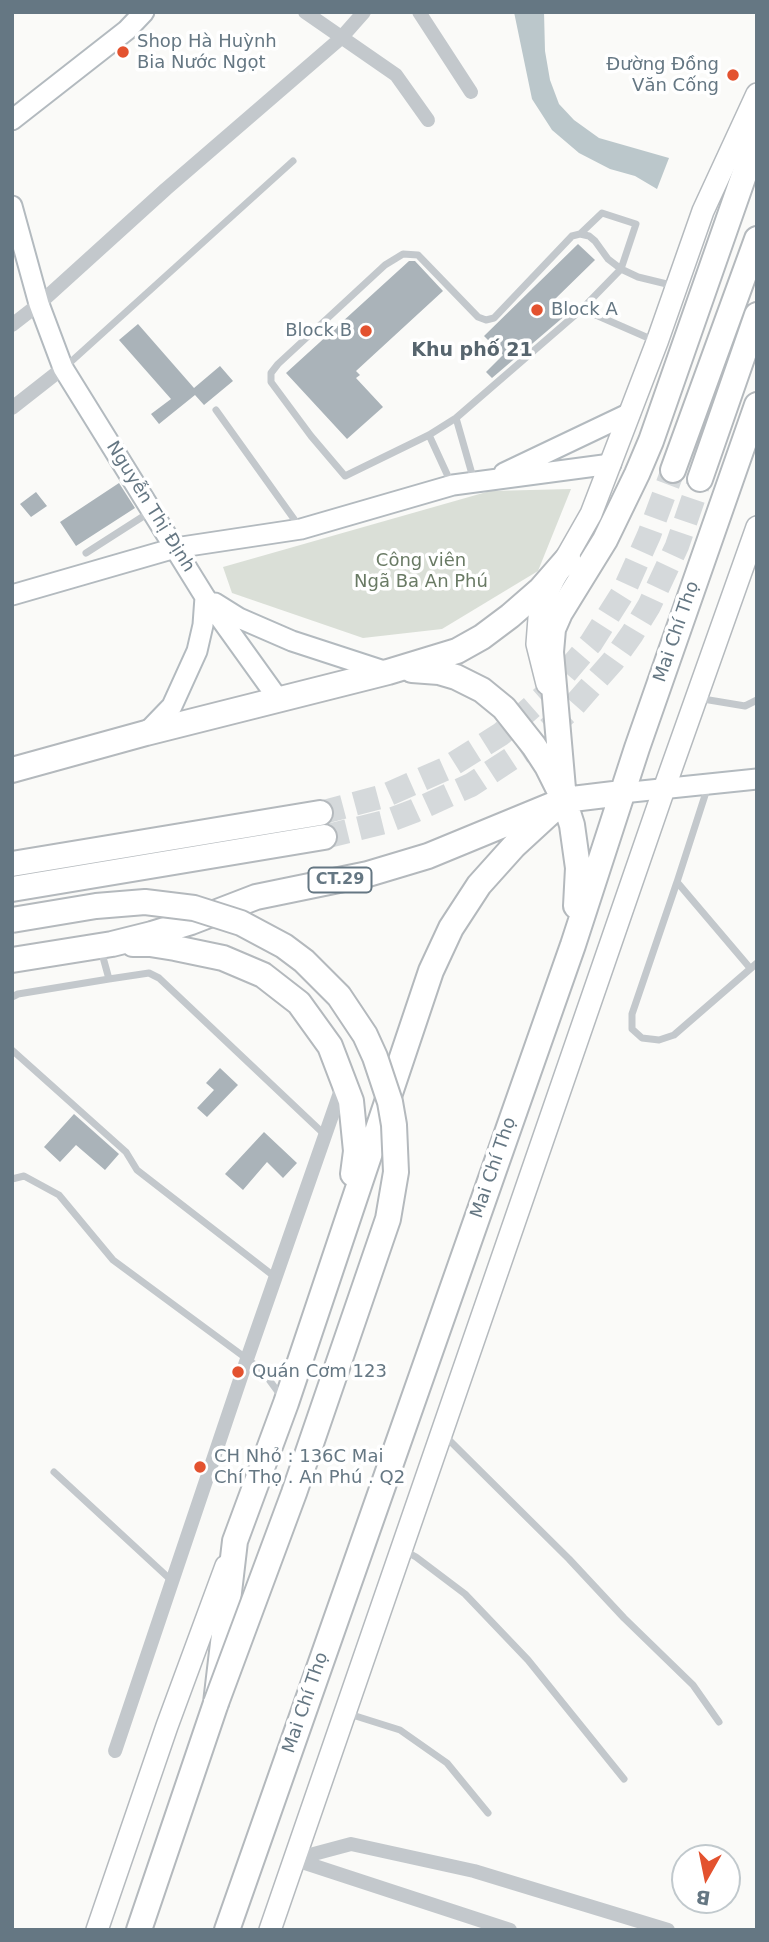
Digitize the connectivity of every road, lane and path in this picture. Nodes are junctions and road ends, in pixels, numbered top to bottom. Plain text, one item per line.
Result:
1 (144, 12) edge
2 (305, 12) edge
3 (364, 12) edge
4 (419, 12) edge
5 (341, 38) junction
6 (471, 92) dead end
7 (757, 94) edge
8 (12, 120) edge
9 (428, 120) dead end
10 (757, 128) edge
11 (293, 160) dead end
12 (13, 211) edge
13 (580, 234) junction
14 (757, 239) edge
15 (621, 269) junction
16 (676, 287) junction
17 (39, 304) junction
18 (582, 309) junction
19 (757, 315) edge
20 (12, 325) edge
21 (657, 342) junction
22 (63, 368) junction
23 (757, 405) edge
24 (12, 408) edge
25 (216, 410) dead end
26 (631, 413) junction
27 (456, 418) junction
28 (429, 435) junction
29 (611, 464) junction
30 (673, 470) tunnel mouth
31 (700, 479) tunnel mouth
32 (481, 481) junction
33 (453, 485) junction
34 (152, 511) junction
35 (757, 527) edge
36 (301, 529) junction
37 (175, 548) junction
38 (86, 553) dead end
39 (568, 558) junction
40 (12, 595) edge
41 (205, 597) junction
42 (388, 672) junction
43 (697, 697) junction
44 (279, 700) junction
45 (757, 700) edge
46 (555, 706) junction
47 (146, 733) junction
48 (12, 769) edge
49 (757, 779) edge
50 (709, 784) junction
51 (664, 789) junction
52 (622, 793) junction
53 (564, 800) junction
54 (12, 864) edge
55 (677, 882) junction
56 (12, 889) edge
57 (12, 920) edge
58 (106, 945) junction
59 (573, 945) junction
60 (12, 960) edge
61 (753, 966) edge
62 (109, 979) junction
63 (12, 997) edge
64 (12, 1050) edge
65 (344, 1083) junction
66 (325, 1134) junction
67 (12, 1179) edge
68 (346, 1224) junction
69 (275, 1277) junction
70 (247, 1359) junction
71 (286, 1403) junction
72 (442, 1433) junction
73 (54, 1472) dead end
74 (235, 1541) junction
75 (402, 1550) junction
76 (172, 1581) junction
77 (216, 1703) junction
78 (345, 1713) junction
79 (719, 1722) dead end
80 (115, 1751) dead end
81 (624, 1779) dead end
82 (488, 1812) dead end
83 (295, 1859) junction
84 (97, 1930) edge
85 (139, 1930) edge
86 (227, 1930) edge
87 (270, 1930) edge
88 (510, 1930) edge
89 (668, 1930) edge

1 - 8 main road
2 - 5 street
3 - 5 street
4 - 6 street
5 - 9 street
5 - 17 street
7 - 16 main road
10 - 46 highway
11 - 22 lane
12 - 17 main road, Nguyễn Thị Định
13 - 15 lane
13 - 15 lane
13 - 28 lane
14 - 30 highway
15 - 16 lane
15 - 18 lane
16 - 21 main road
17 - 20 street
17 - 22 main road, Nguyễn Thị Định
18 - 21 lane
18 - 27 lane
19 - 31 highway
21 - 26 main road
22 - 24 street
22 - 34 main road, Nguyễn Thị Định
23 - 52 highway, Mai Chí Thọ
25 - 36 lane
26 - 29 main road
26 - 32 main road
27 - 28 lane
27 - 32 lane
28 - 33 lane
29 - 32 main road
29 - 39 main road
32 - 33 main road
33 - 36 main road
34 - 37 main road, Nguyễn Thị Định
34 - 38 lane
35 - 43 main road, Mai Chí Thọ
36 - 37 main road
37 - 40 main road
37 - 41 main road, Nguyễn Thị Định
39 - 42 highway
39 - 46 main road
41 - 42 main road
41 - 44 main road, Nguyễn Thị Định
41 - 47 main road
42 - 44 highway
42 - 53 highway
43 - 45 lane
43 - 51 main road, Mai Chí Thọ
44 - 47 highway
46 - 53 highway
47 - 48 highway
49 - 50 main road
50 - 51 main road
50 - 55 lane
51 - 52 main road
51 - 72 main road, Mai Chí Thọ
52 - 53 highway
52 - 59 highway, Mai Chí Thọ
53 - 58 highway, CT.29
53 - 59 highway
53 - 68 highway
54 - 56 highway
55 - 61 lane
55 - 61 lane
57 - 77 highway, bridge
58 - 60 highway, CT.29
58 - 62 lane
58 - 65 highway
59 - 86 highway, Mai Chí Thọ
62 - 63 lane
62 - 66 lane
64 - 69 lane
65 - 66 street
65 - 68 highway
66 - 69 street
67 - 70 lane
68 - 71 highway
69 - 70 street
70 - 71 lane
70 - 76 street
71 - 74 highway
72 - 75 main road, Mai Chí Thọ
72 - 79 lane
73 - 76 lane
74 - 77 highway
74 - 84 main road
75 - 78 main road, Mai Chí Thọ
75 - 81 lane
76 - 80 street
77 - 85 highway
78 - 82 lane
78 - 83 main road, Mai Chí Thọ
83 - 87 main road, Mai Chí Thọ
83 - 88 street
83 - 89 street

